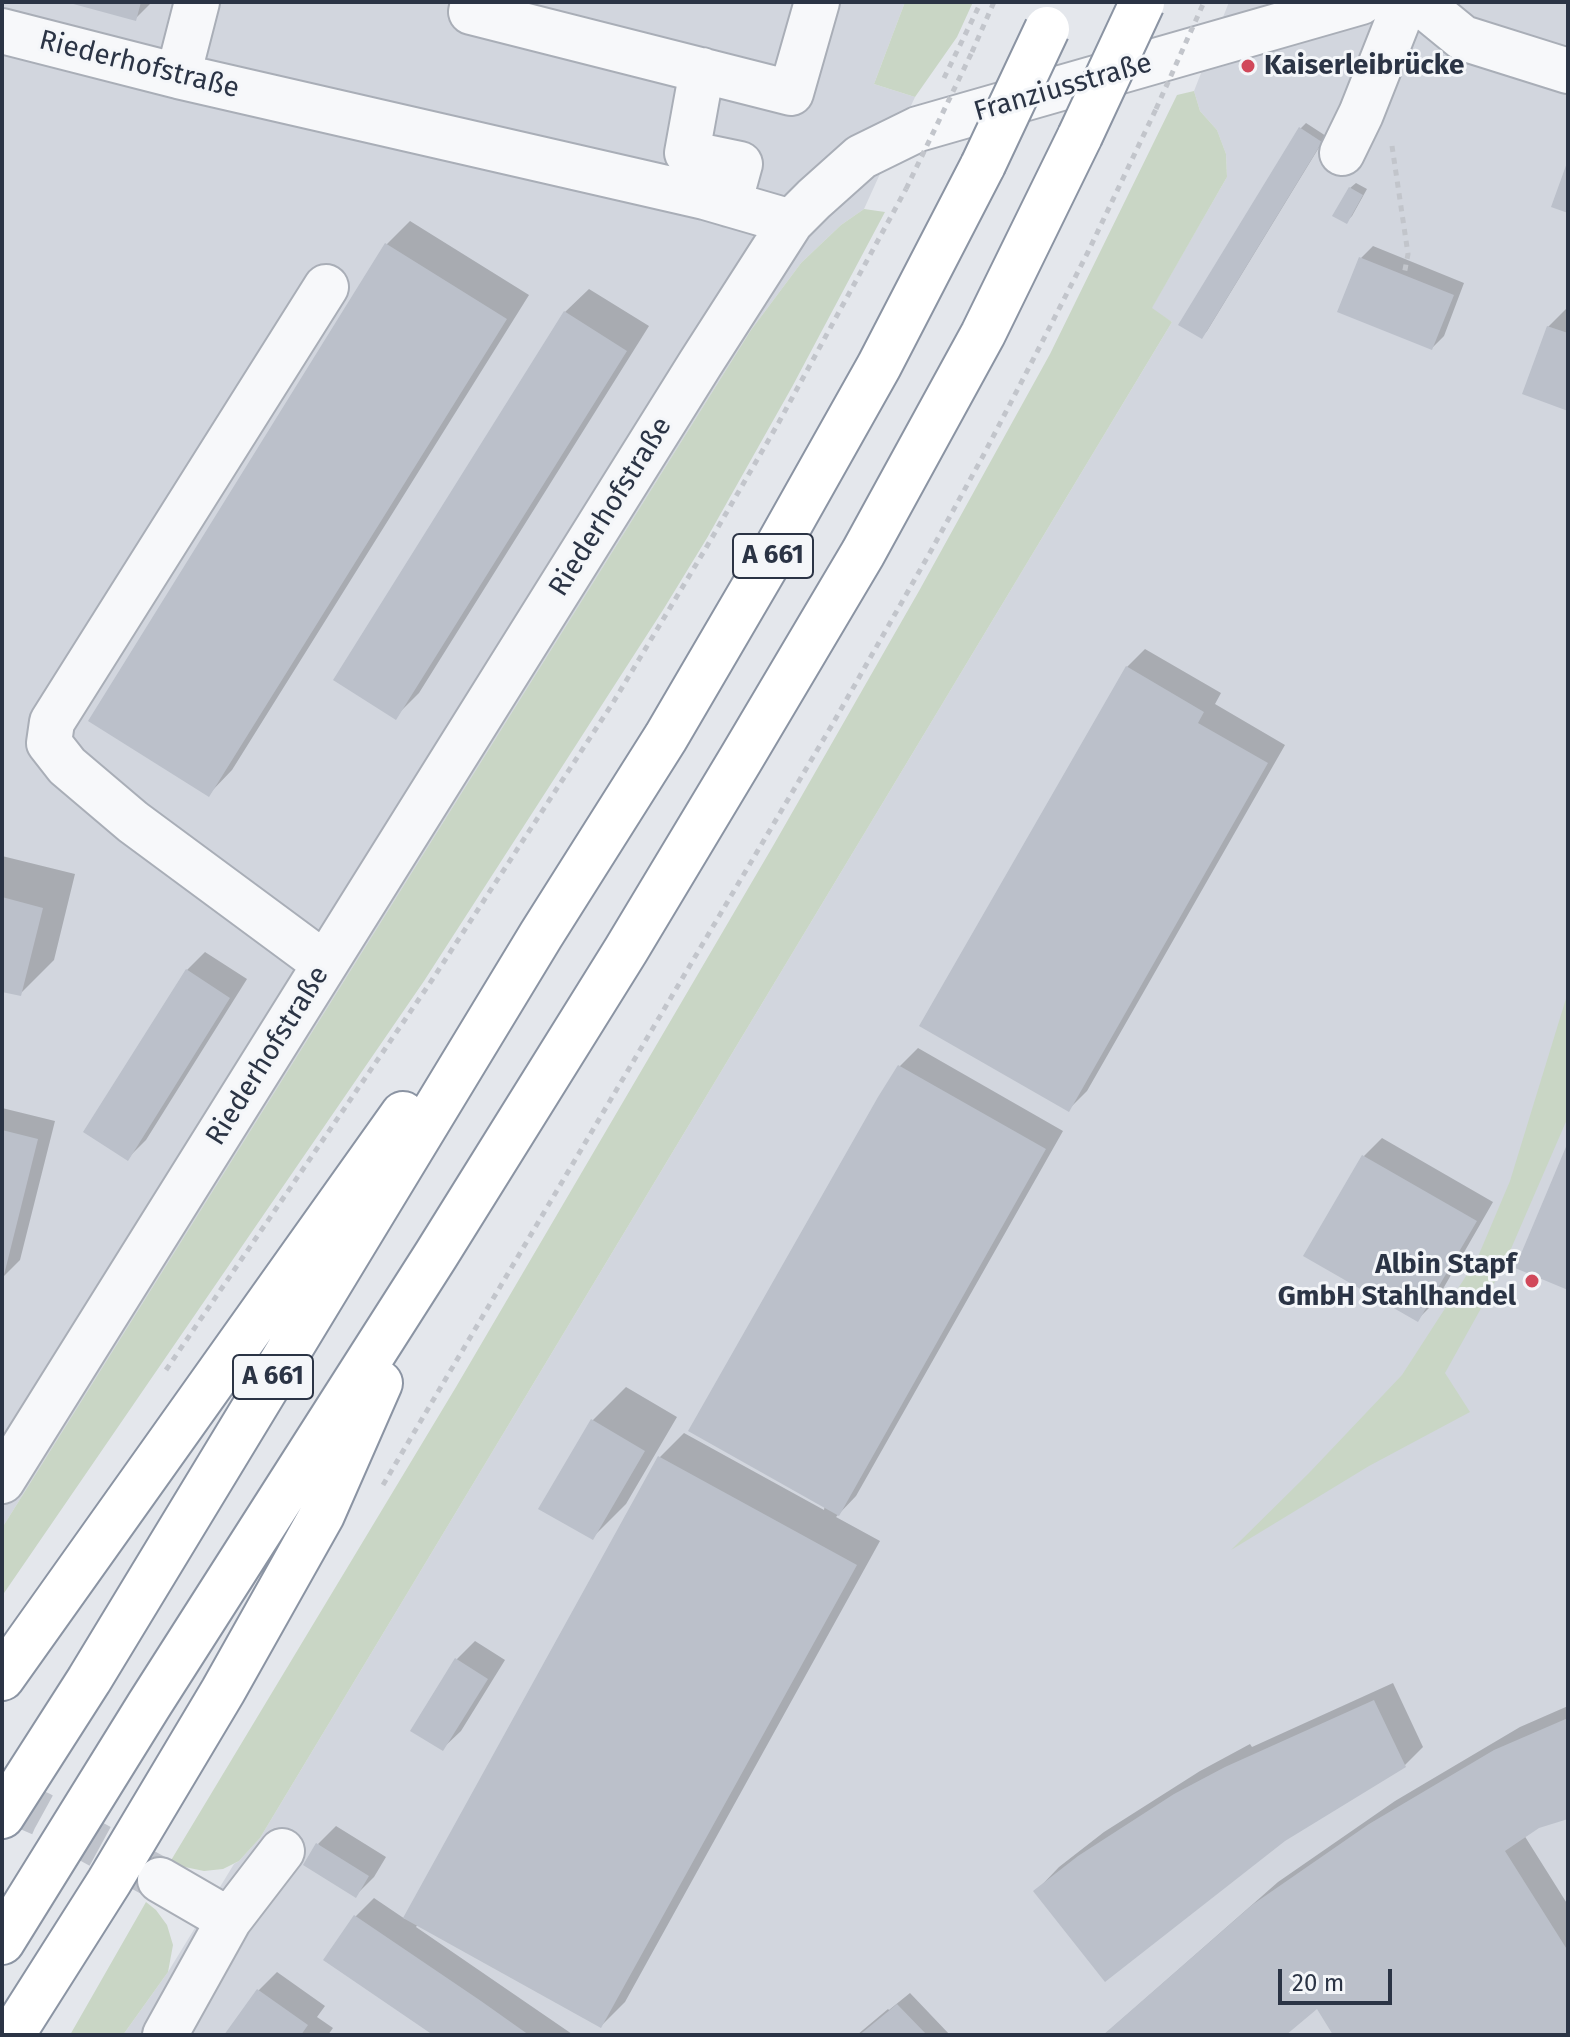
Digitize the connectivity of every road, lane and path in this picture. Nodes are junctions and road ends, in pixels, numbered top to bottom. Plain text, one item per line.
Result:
1 (197, 2) edge
2 (473, 2) edge
3 (817, 2) edge
4 (981, 2) edge
5 (994, 2) edge
6 (1142, 2) edge
7 (1204, 2) edge
8 (1361, 2) edge
9 (1401, 2) edge
10 (1419, 2) edge
11 (1052, 16) edge
12 (2, 31) edge
13 (964, 40) dead end
14 (702, 70) junction
15 (1568, 71) edge
16 (178, 76) junction
17 (1361, 114) junction
18 (1342, 153) dead end
19 (729, 204) junction
20 (791, 222) junction
21 (1404, 275) dead end
22 (326, 287) dead end
23 (541, 935) junction
24 (325, 964) junction
25 (436, 1255) junction
26 (160, 1379) dead end
27 (5, 1469) edge
28 (375, 1498) dead end
29 (2, 1678) edge
30 (2, 1816) edge
31 (282, 1851) dead end
32 (160, 1880) tunnel mouth
33 (229, 1920) junction
34 (2, 1942) edge
35 (12, 2035) edge
36 (165, 2035) edge

1 - 16 street
2 - 14 street
3 - 14 street
4 - 13 path
5 - 26 path, bridge
6 - 25 highway, A 661, bridge
7 - 28 path, bridge
8 - 20 street, Franziusstraße
9 - 17 street
10 - 15 street
11 - 23 highway, A 661, bridge
12 - 16 street, Riederhofstraße
14 - 19 street
16 - 19 street, Riederhofstraße
17 - 18 street
17 - 21 path
19 - 20 street, Riederhofstraße
20 - 24 street, Riederhofstraße
22 - 24 street
23 - 29 highway
23 - 30 highway, A 661
24 - 27 street, Riederhofstraße
25 - 34 highway, A 661
25 - 35 highway
31 - 33 street
32 - 33 street
33 - 36 street

